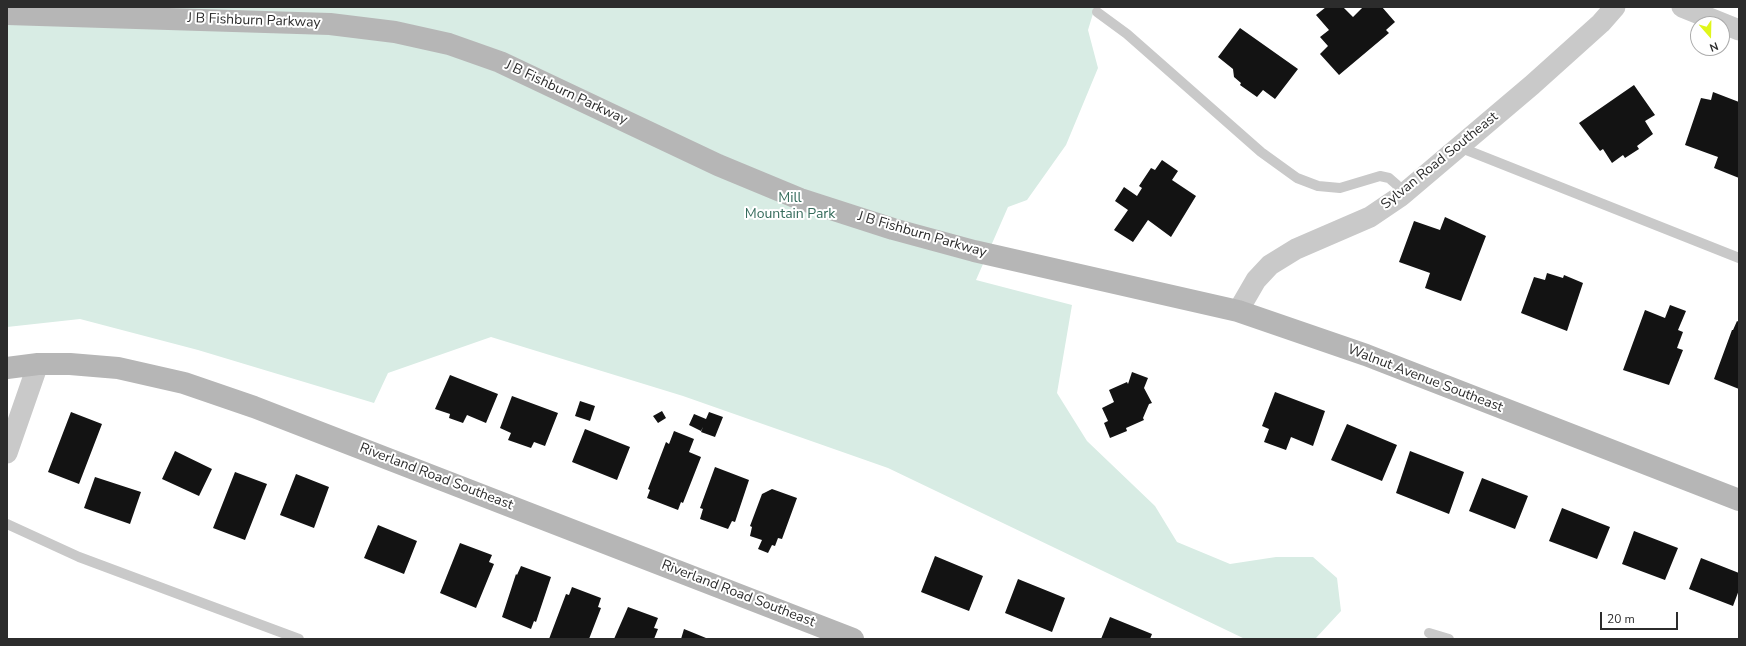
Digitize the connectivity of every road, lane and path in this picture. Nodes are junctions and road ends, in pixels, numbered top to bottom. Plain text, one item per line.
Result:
1 (1615, 7) edge
2 (1682, 7) edge
3 (1097, 12) dead end
4 (7, 14) edge
5 (1739, 30) edge
6 (1458, 147) junction
7 (1401, 196) junction
8 (1739, 258) edge
9 (1104, 280) joint
10 (1238, 310) junction
11 (38, 364) junction
12 (7, 368) edge
13 (7, 454) edge
14 (1739, 500) edge
15 (7, 524) edge
16 (1429, 633) dead end
17 (299, 639) edge
18 (854, 639) edge
19 (1449, 639) edge

1 - 6 street, Sylvan Road Southeast
2 - 5 street
3 - 7 lane
4 - 9 street, J B Fishburn Parkway
6 - 7 street, Sylvan Road Southeast
6 - 8 lane
7 - 10 street, Sylvan Road Southeast
9 - 10 street, Walnut Avenue Southeast
10 - 14 street, Walnut Avenue Southeast
11 - 12 street, Riverland Road Southeast
11 - 13 street
11 - 18 street, Riverland Road Southeast
15 - 17 lane
16 - 19 lane

